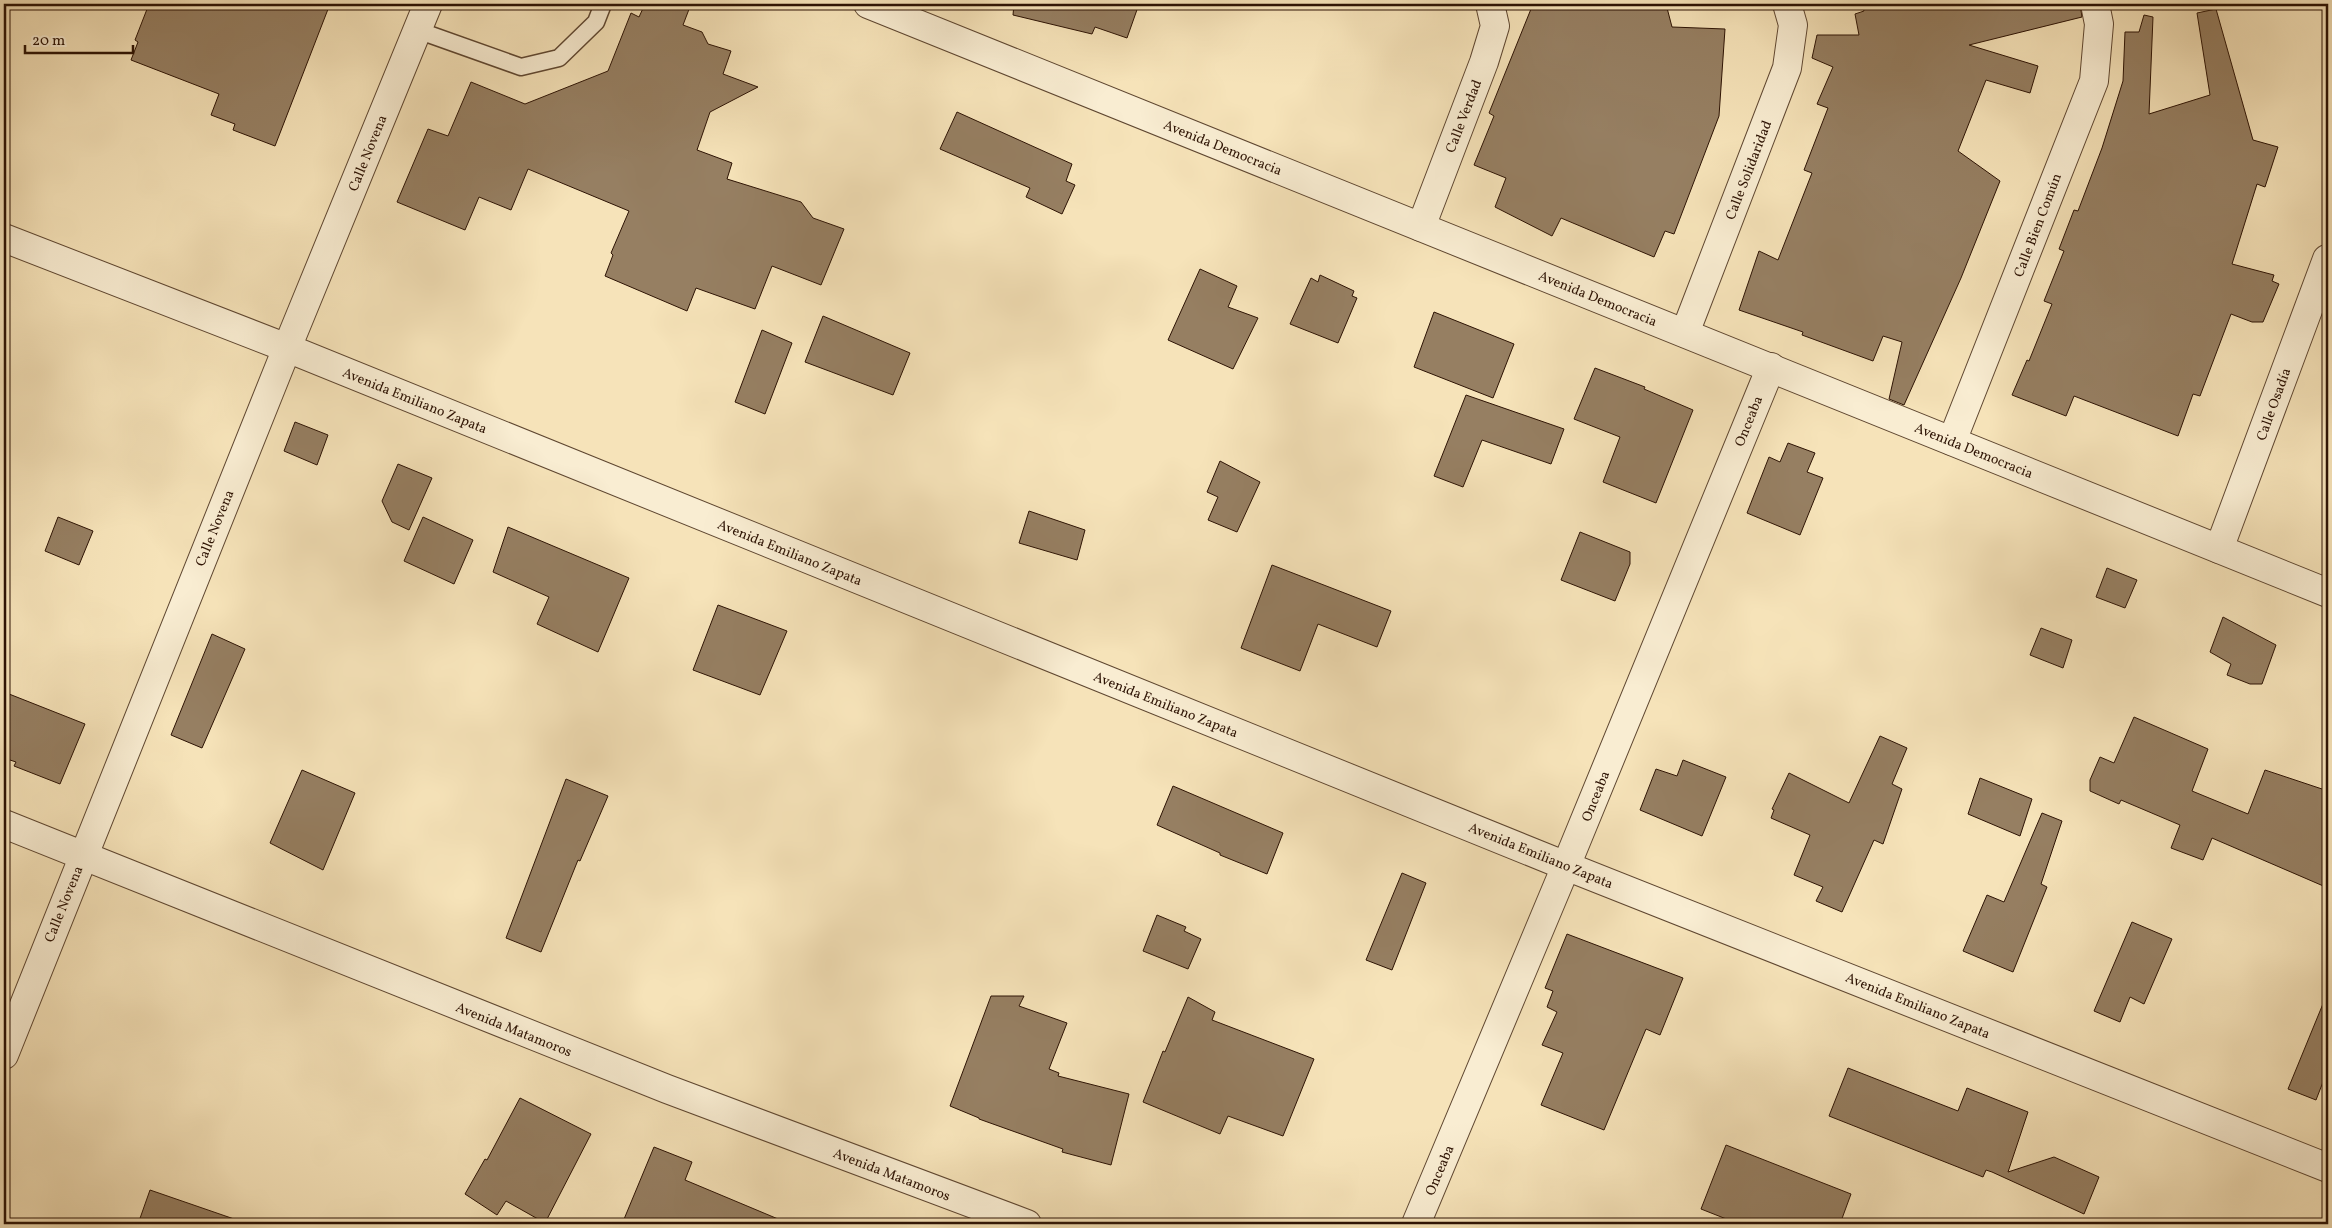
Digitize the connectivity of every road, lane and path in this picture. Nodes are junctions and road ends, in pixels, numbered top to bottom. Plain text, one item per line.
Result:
1 (428, 4) edge
2 (603, 4) edge
3 (868, 4) edge
4 (1490, 4) edge
5 (1787, 4) edge
6 (2095, 4) edge
7 (417, 30) junction
8 (1421, 227) junction
9 (4, 238) edge
10 (2327, 259) dead end
11 (1685, 333) junction
12 (287, 348) junction
13 (1771, 366) junction
14 (1952, 441) junction
15 (2219, 549) junction
16 (2328, 593) edge
17 (4, 824) edge
18 (82, 857) junction
19 (1566, 866) junction
20 (4, 1055) edge
21 (2328, 1168) edge
22 (1027, 1224) edge
23 (1416, 1224) edge

1 - 7 street, Calle Novena
2 - 7 lane
3 - 8 street, Avenida Democracia
4 - 8 street, Calle Verdad
5 - 11 street, Calle Solidaridad
6 - 14 street, Calle Bien Común
7 - 12 street, Calle Novena
8 - 11 street, Avenida Democracia
9 - 12 street, Avenida Emiliano Zapata
10 - 15 street, Calle Osadía
11 - 13 street, Avenida Democracia
12 - 18 street, Calle Novena
12 - 19 street, Avenida Emiliano Zapata
13 - 14 street, Avenida Democracia
13 - 19 street, Onceaba
14 - 15 street, Avenida Democracia
15 - 16 street, Avenida Democracia
17 - 18 street, Avenida Matamoros
18 - 20 street, Calle Novena
18 - 22 street, Avenida Matamoros
19 - 21 street, Avenida Emiliano Zapata
19 - 23 street, Onceaba

